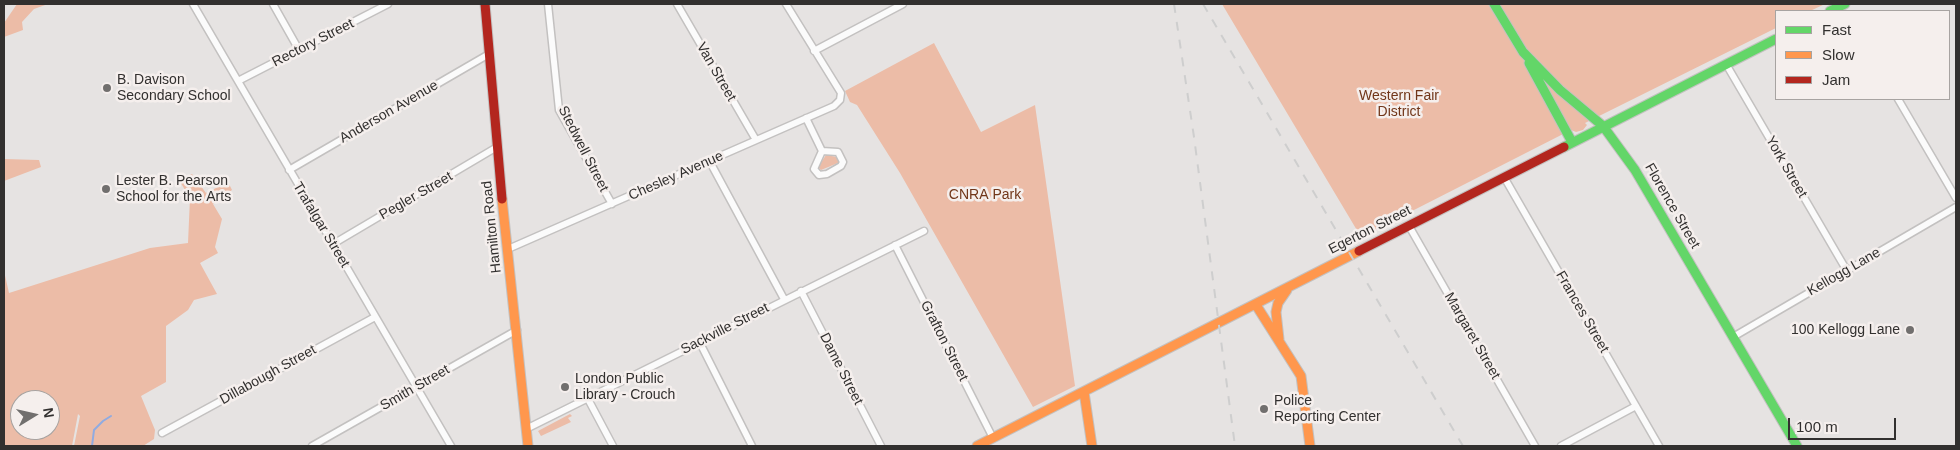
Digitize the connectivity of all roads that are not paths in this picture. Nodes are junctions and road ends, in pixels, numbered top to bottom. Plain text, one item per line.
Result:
1 (193, 4) edge
2 (273, 4) edge
3 (385, 4) edge
4 (485, 4) edge
5 (548, 4) edge
6 (677, 4) edge
7 (786, 4) edge
8 (903, 4) edge
9 (1494, 4) edge
10 (1775, 40) edge
11 (299, 50) junction
12 (814, 51) junction
13 (1523, 52) junction
14 (489, 54) junction
15 (1726, 64) junction
16 (238, 81) junction
17 (1899, 100) edge
18 (806, 118) junction
19 (1603, 126) junction
20 (756, 140) junction
21 (1572, 142) junction
22 (497, 147) junction
23 (822, 151) junction
24 (710, 162) junction
25 (289, 170) junction
26 (1504, 177) junction
27 (1956, 198) edge
28 (612, 204) junction
29 (1956, 207) edge
30 (1409, 226) junction
31 (924, 231) dead end
32 (334, 244) junction
33 (895, 245) junction
34 (508, 249) junction
35 (1847, 271) junction
36 (1288, 288) junction
37 (801, 291) junction
38 (784, 299) junction
39 (1256, 304) junction
40 (375, 317) junction
41 (517, 330) junction
42 (1732, 337) junction
43 (700, 343) junction
44 (1279, 344) junction
45 (417, 387) junction
46 (1084, 392) junction
47 (588, 399) junction
48 (1636, 406) junction
49 (526, 428) junction
50 (162, 433) dead end
51 (993, 438) junction
52 (312, 446) edge
53 (451, 446) edge
54 (528, 446) edge
55 (613, 446) edge
56 (752, 446) edge
57 (881, 446) edge
58 (977, 446) edge
59 (1092, 446) edge
60 (1310, 446) edge
61 (1535, 446) edge
62 (1561, 446) edge
63 (1659, 446) edge
64 (1797, 446) edge

1 - 16 street, Trafalgar Street
2 - 11 street
3 - 11 street, Rectory Street
4 - 14 street, Hamilton Road
5 - 28 street, Stedwell Street
6 - 20 street, Van Street
7 - 12 street
8 - 12 street
9 - 13 street, Florence Street
10 - 15 street, Egerton Street
11 - 16 street, Rectory Street
12 - 18 street, Chesley Avenue
13 - 19 street, Florence Street
13 - 21 street
14 - 22 street, Hamilton Road
14 - 25 street, Anderson Avenue
15 - 19 street, Egerton Street
15 - 35 street, York Street
16 - 25 street, Trafalgar Street
17 - 27 street
18 - 20 street, Chesley Avenue
18 - 23 street
19 - 21 street, Egerton Street
19 - 42 street, Florence Street
20 - 24 street, Chesley Avenue
21 - 26 street, Egerton Street
22 - 32 street, Pegler Street
22 - 34 street, Hamilton Road
23 - 23 street
24 - 28 street, Chesley Avenue
24 - 38 street
25 - 32 street, Trafalgar Street
26 - 30 street, Egerton Street
26 - 48 street, Frances Street
28 - 34 street, Chesley Avenue
29 - 35 street, Kellogg Lane
30 - 36 street, Egerton Street
30 - 61 street, Margaret Street
31 - 33 street, Sackville Street
32 - 40 street, Trafalgar Street
33 - 37 street, Sackville Street
33 - 51 street, Grafton Street
34 - 41 street, Hamilton Road
35 - 42 street, Kellogg Lane
36 - 39 street, Egerton Street
36 - 44 street
37 - 38 street, Sackville Street
37 - 57 street, Dame Street
38 - 43 street, Sackville Street
39 - 44 street
39 - 46 street, Egerton Street
40 - 45 street, Trafalgar Street
40 - 50 street, Dillabough Street
41 - 45 street, Smith Street
41 - 49 street, Hamilton Road
42 - 64 street, Florence Street
43 - 47 street, Sackville Street
43 - 56 street
44 - 60 street
45 - 52 street, Smith Street
45 - 53 street, Trafalgar Street
46 - 51 street, Egerton Street
46 - 59 street
47 - 49 street, Sackville Street
47 - 55 street
48 - 62 street
48 - 63 street, Frances Street
49 - 54 street, Hamilton Road
51 - 58 street, Egerton Street

